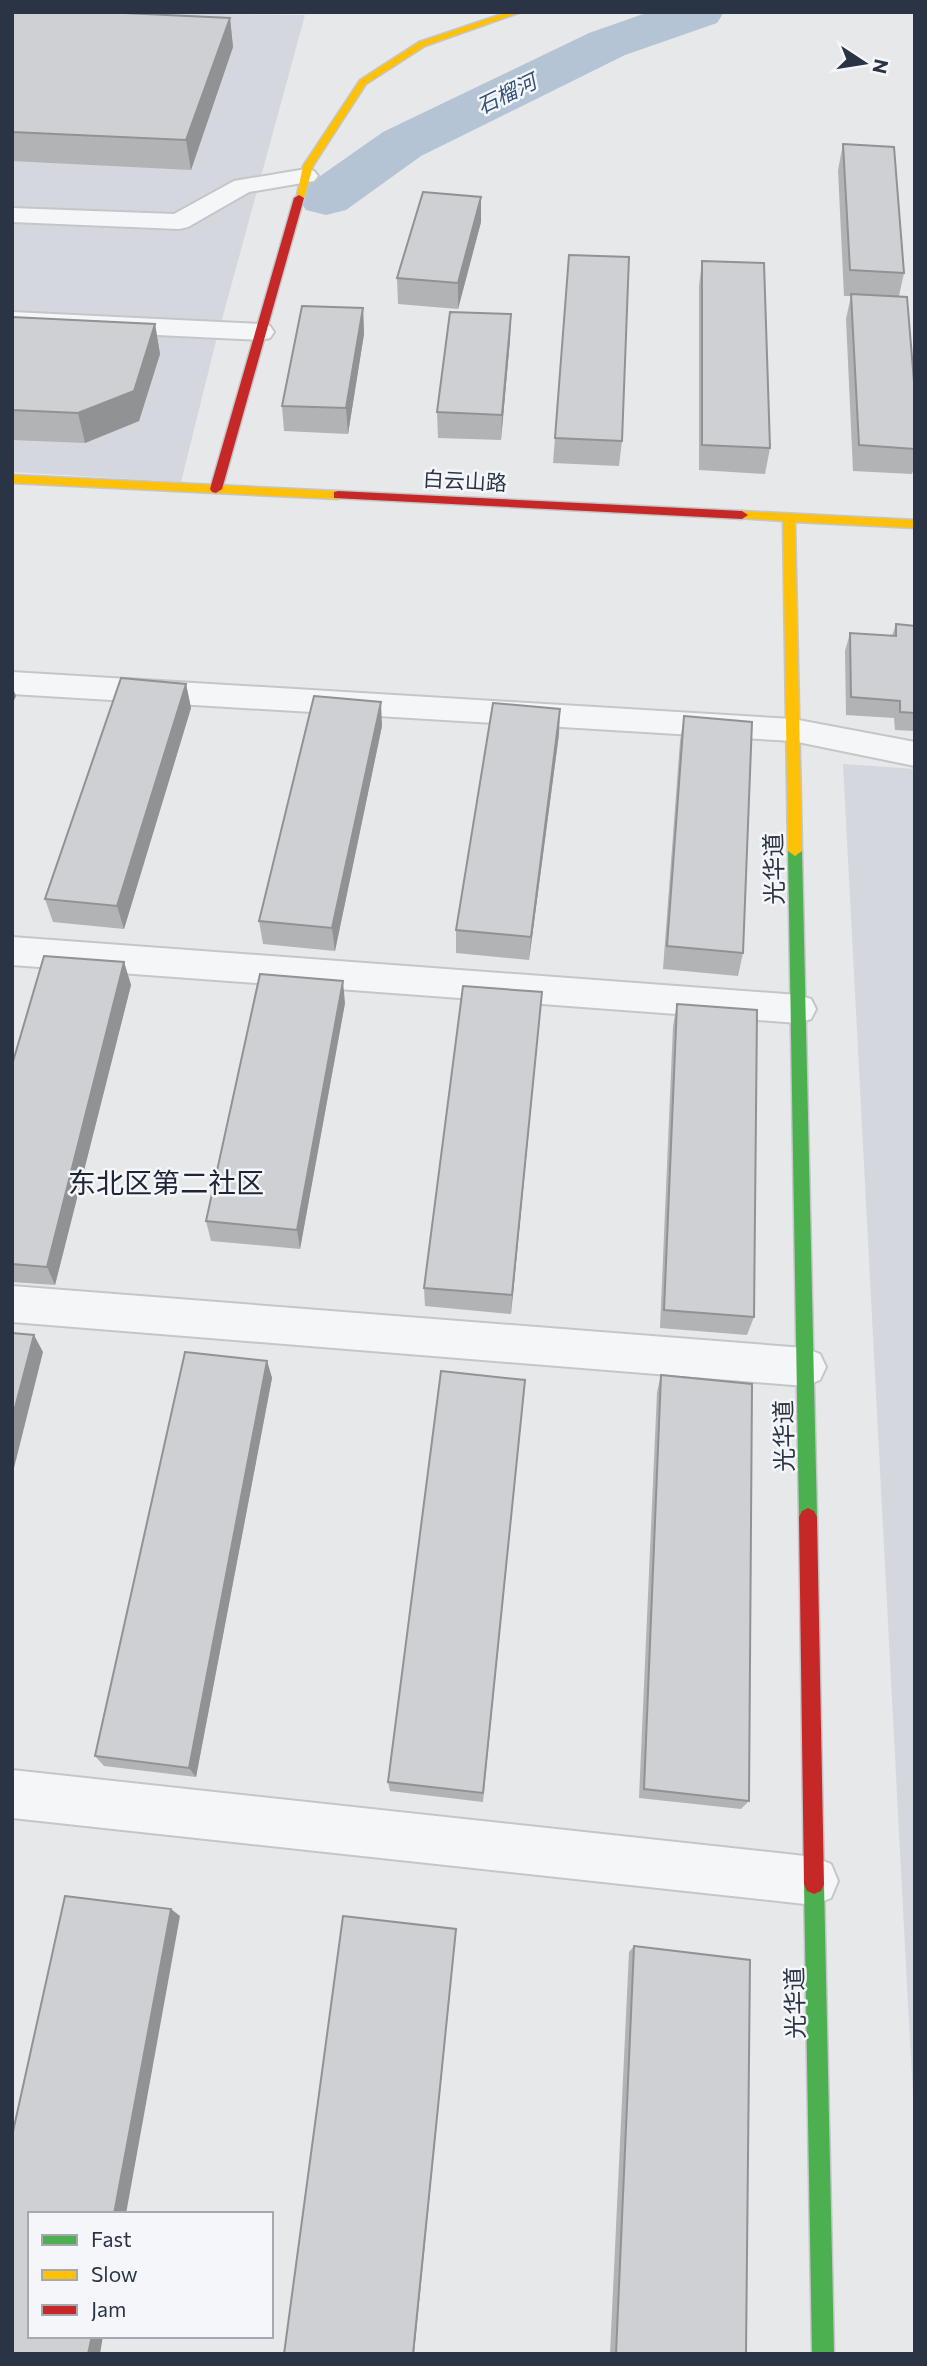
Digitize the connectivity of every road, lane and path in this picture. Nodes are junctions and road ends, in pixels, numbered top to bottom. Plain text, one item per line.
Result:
1 (517, 12) edge
2 (306, 176) junction
3 (12, 215) edge
4 (12, 320) edge
5 (261, 332) junction
6 (12, 480) edge
7 (216, 489) junction
8 (789, 518) junction
9 (915, 524) edge
10 (12, 683) edge
11 (793, 730) junction
12 (915, 754) edge
13 (12, 951) edge
14 (798, 1009) junction
15 (12, 1304) edge
16 (805, 1367) junction
17 (12, 1794) edge
18 (814, 1881) junction
19 (823, 2354) edge

1 - 2 street
2 - 3 street
2 - 5 street
4 - 5 street
5 - 7 street
6 - 7 street, 白云山路
7 - 8 street, 白云山路
8 - 9 street, 白云山路
8 - 11 street, 光华道
10 - 11 street
11 - 12 street
11 - 14 street, 光华道
13 - 14 street
14 - 16 street, 光华道
15 - 16 street
16 - 18 street, 光华道
17 - 18 street
18 - 19 street, 光华道

